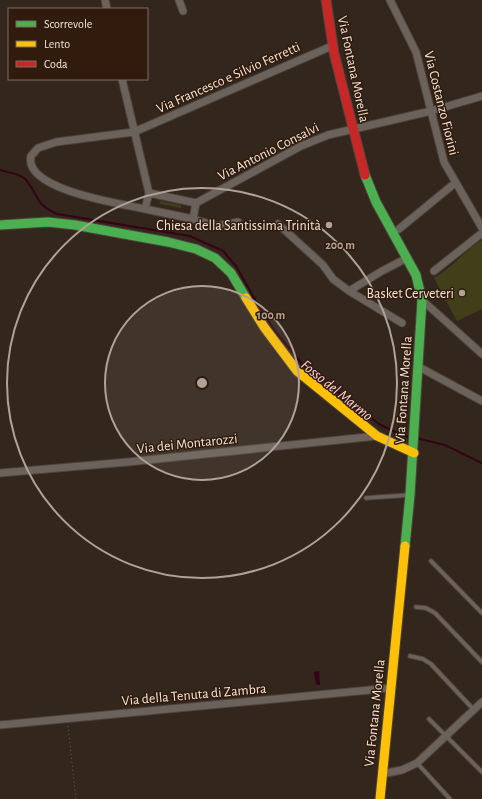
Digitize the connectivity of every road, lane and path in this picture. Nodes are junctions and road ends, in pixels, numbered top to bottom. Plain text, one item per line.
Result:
1 (179, 0) edge
2 (326, 0) edge
3 (391, 2) edge
4 (183, 11) dead end
5 (332, 46) junction
6 (122, 80) edge
7 (482, 96) edge
8 (431, 110) junction
9 (352, 128) junction
10 (134, 132) junction
11 (455, 183) junction
12 (149, 193) junction
13 (196, 203) junction
14 (145, 209) junction
15 (193, 219) junction
16 (238, 222) dead end
17 (278, 224) dead end
18 (0, 225) edge
19 (482, 228) edge
20 (399, 229) dead end
21 (482, 233) edge
22 (408, 258) junction
23 (434, 271) dead end
24 (349, 291) junction
25 (422, 300) junction
26 (402, 324) dead end
27 (479, 346) edge
28 (482, 354) edge
29 (419, 367) junction
30 (482, 401) edge
31 (377, 436) junction
32 (414, 450) junction
33 (0, 473) edge
34 (410, 495) junction
35 (366, 498) dead end
36 (431, 561) dead end
37 (416, 607) dead end
38 (482, 614) edge
39 (410, 656) dead end
40 (482, 662) edge
41 (391, 688) junction
42 (482, 702) edge
43 (474, 710) junction
44 (68, 719) junction
45 (429, 719) dead end
46 (0, 725) edge
47 (446, 736) junction
48 (416, 763) junction
49 (482, 772) edge
50 (382, 774) junction
51 (76, 799) edge
52 (380, 799) edge
53 (450, 799) edge

1 - 4 street
2 - 5 street, Via Fontana Morella
3 - 8 street, Via Costanzo Fiorini
5 - 9 street, Via Fontana Morella
5 - 10 street, Via Francesco e Silvio Ferretti
6 - 10 street
7 - 8 street, Via Antonio Consalvi
8 - 9 street, Via Antonio Consalvi
8 - 11 street, Via Costanzo Fiorini
9 - 13 street, Via Antonio Consalvi
9 - 22 street, Via Fontana Morella
10 - 12 street
10 - 14 street, Via Francesco e Silvio Ferretti
11 - 19 street, Via Costanzo Fiorini
11 - 20 street
12 - 13 street
12 - 14 street
13 - 15 street
14 - 15 street
15 - 16 street
17 - 24 street
18 - 31 street
21 - 23 street
22 - 24 street
22 - 25 street, Via Fontana Morella
24 - 26 street
25 - 27 street
25 - 29 street, Via Fontana Morella
27 - 28 street
29 - 30 street
29 - 32 street, Via Fontana Morella
31 - 32 street
31 - 33 street, Via dei Montarozzi
32 - 34 street, Via Fontana Morella
34 - 35 lane
34 - 41 street, Via Fontana Morella
36 - 38 lane
37 - 40 lane
39 - 43 lane
41 - 44 street, Via della Tenuta di Zambra
41 - 50 street, Via Fontana Morella
42 - 43 street
43 - 47 street
44 - 46 street, Via della Tenuta di Zambra
44 - 51 path
45 - 47 lane
47 - 48 street
47 - 49 lane
48 - 50 street
48 - 53 lane
50 - 52 street, Via Fontana Morella

